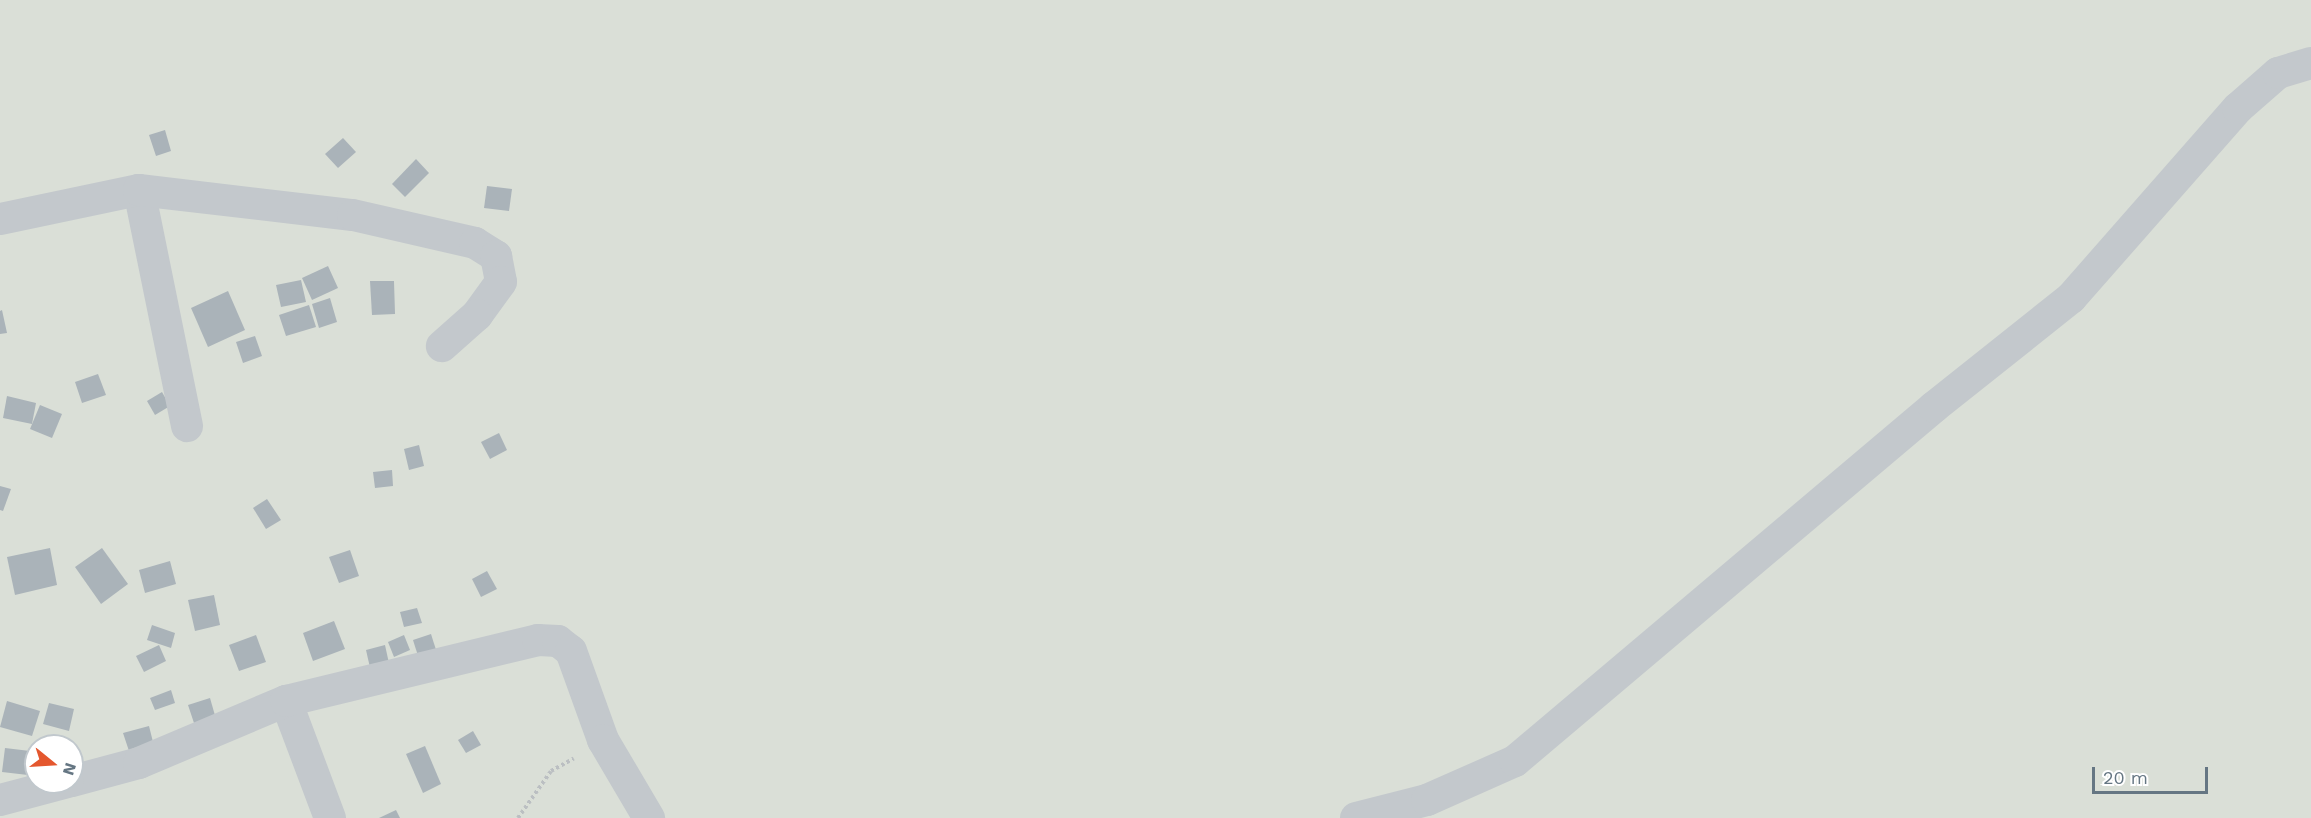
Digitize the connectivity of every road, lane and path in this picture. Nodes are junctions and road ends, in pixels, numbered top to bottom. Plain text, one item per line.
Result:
1 (2311, 63) edge
2 (139, 190) junction
3 (0, 219) edge
4 (442, 346) dead end
5 (187, 426) dead end
6 (286, 701) junction
7 (603, 740) junction
8 (84, 777) edge
9 (24, 793) edge
10 (0, 800) edge
11 (330, 818) edge
12 (518, 818) edge
13 (649, 818) edge
14 (1356, 818) edge

1 - 14 street
2 - 3 street
2 - 4 street
2 - 5 street
6 - 7 street
6 - 8 street
6 - 11 street
7 - 12 path
7 - 13 street
9 - 10 street

